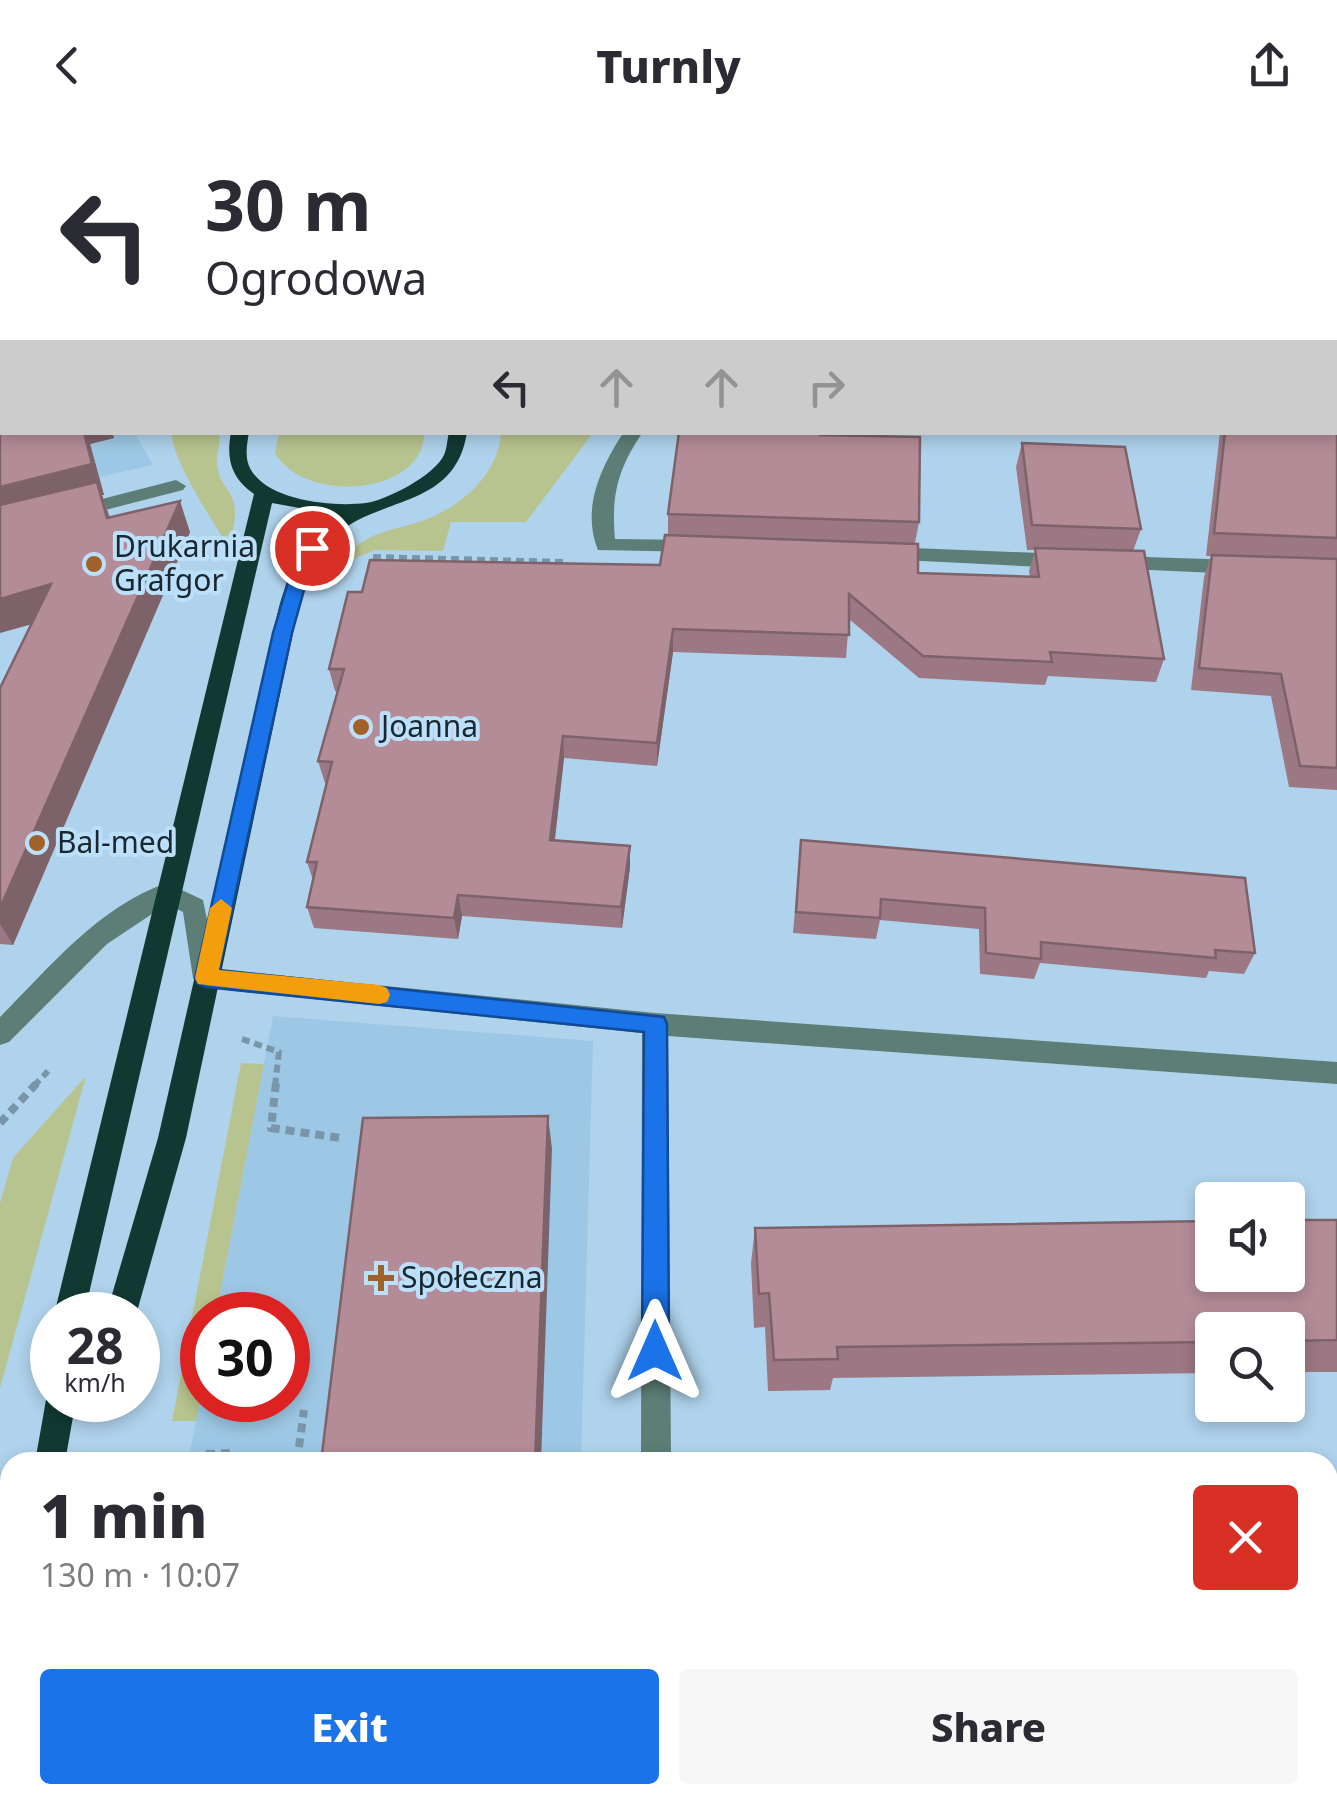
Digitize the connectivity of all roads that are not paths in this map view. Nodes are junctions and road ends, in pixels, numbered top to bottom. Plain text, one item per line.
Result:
1 (240, 435) edge
2 (458, 435) edge
3 (632, 435) edge
4 (176, 486) dead end
5 (264, 493) junction
6 (377, 505) junction
7 (47, 519) edge
8 (712, 547) edge
9 (868, 553) edge
10 (1259, 568) edge
11 (167, 893) junction
12 (206, 978) junction
13 (655, 1024) junction
14 (0, 1034) edge
15 (1337, 1073) edge
16 (74, 1292) edge
17 (128, 1292) edge
18 (58, 1422) edge
19 (52, 1452) edge
20 (656, 1452) edge

1 - 5 main road
2 - 6 main road
3 - 8 street
4 - 7 street
5 - 6 main road
5 - 11 main road
6 - 12 main road
9 - 10 street
11 - 12 street
11 - 14 street
11 - 16 main road
12 - 13 street
12 - 17 main road
13 - 15 street
13 - 20 street
18 - 19 main road

